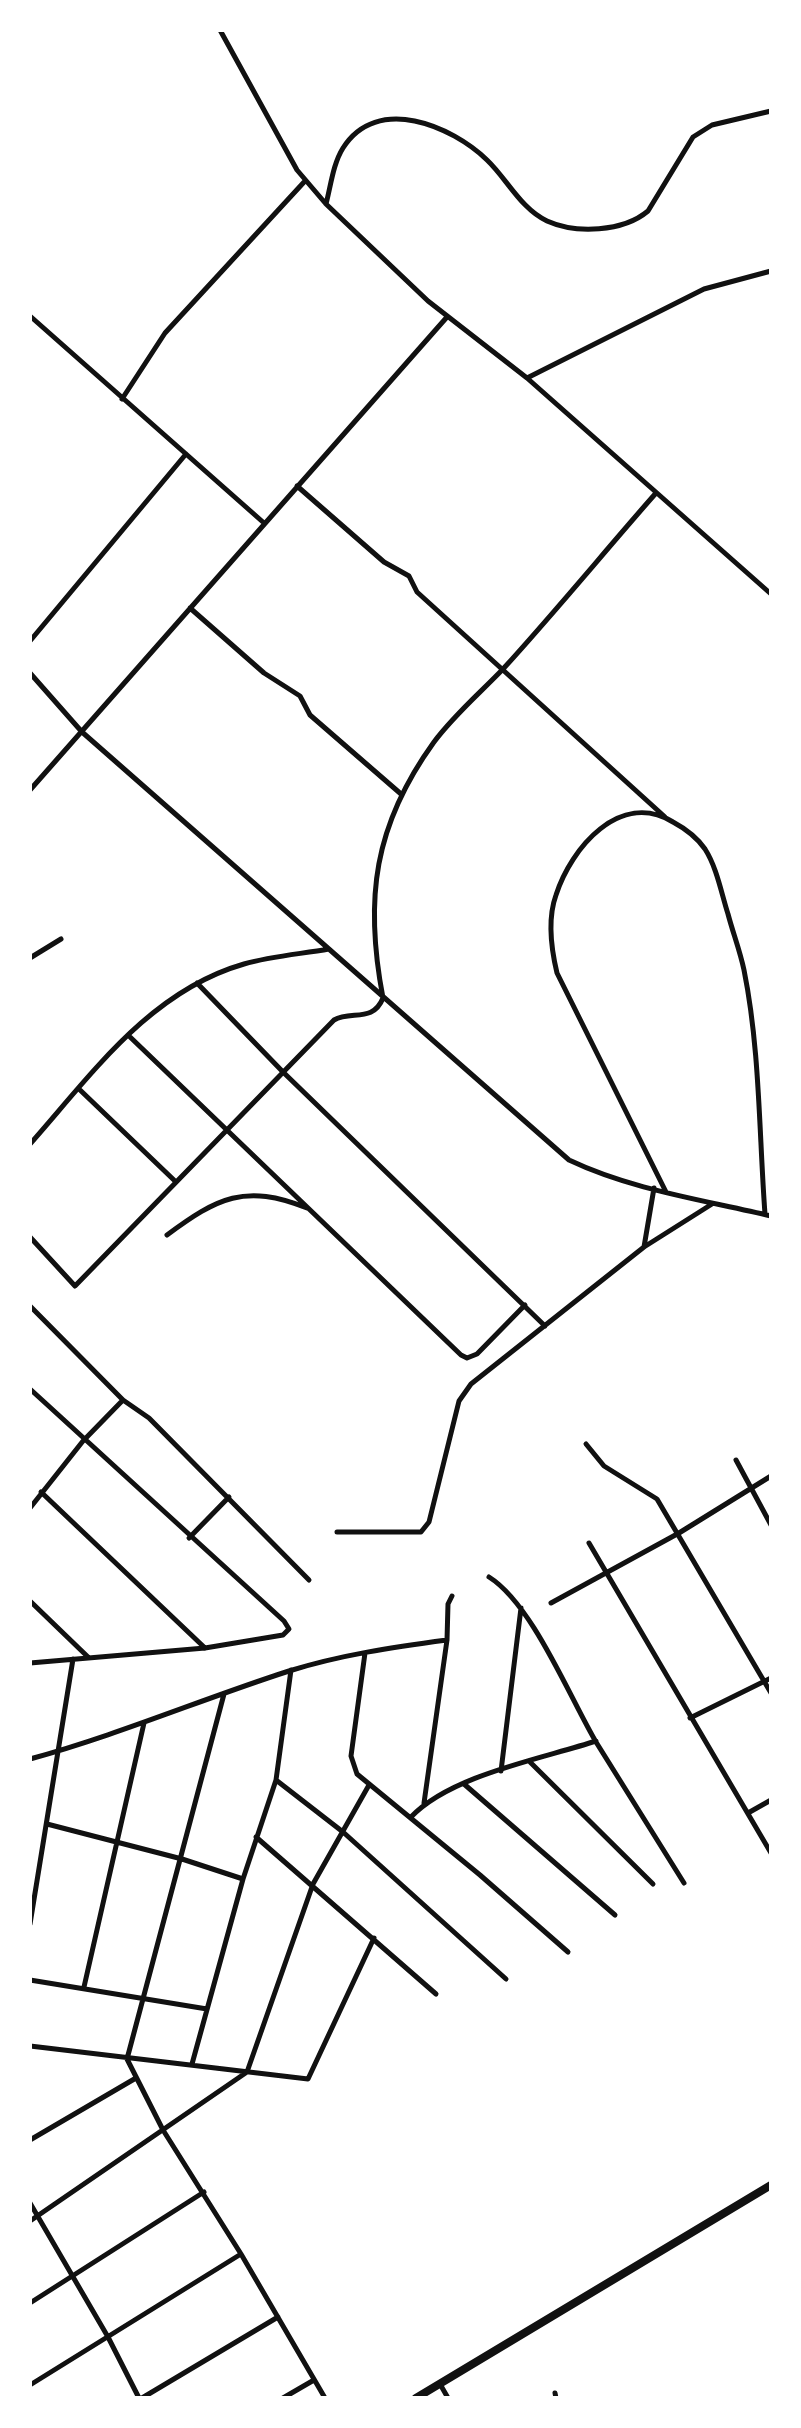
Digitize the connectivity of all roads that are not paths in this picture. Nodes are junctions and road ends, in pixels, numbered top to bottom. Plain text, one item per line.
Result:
1 (220, 30) edge
2 (771, 111) edge
3 (305, 181) junction
4 (326, 204) junction
5 (771, 271) edge
6 (30, 316) edge
7 (447, 317) junction
8 (527, 378) junction
9 (122, 399) junction
10 (186, 454) junction
11 (297, 486) junction
12 (656, 493) junction
13 (264, 523) junction
14 (771, 594) edge
15 (190, 607) junction
16 (30, 640) edge
17 (503, 669) junction
18 (30, 673) edge
19 (82, 732) junction
20 (31, 787) edge
21 (401, 794) junction
22 (665, 817) junction
23 (61, 939) dead end
24 (329, 949) junction
25 (30, 958) edge
26 (197, 984) junction
27 (383, 998) junction
28 (128, 1035) junction
29 (283, 1072) junction
30 (79, 1089) junction
31 (228, 1128) junction
32 (30, 1144) edge
33 (176, 1182) junction
34 (654, 1188) junction
35 (666, 1192) junction
36 (712, 1204) junction
37 (310, 1209) junction
38 (768, 1215) edge
39 (167, 1235) dead end
40 (30, 1237) edge
41 (643, 1247) junction
42 (525, 1305) junction
43 (30, 1306) edge
44 (545, 1326) junction
45 (30, 1389) edge
46 (123, 1400) junction
47 (83, 1441) junction
48 (586, 1444) dead end
49 (736, 1460) dead end
50 (771, 1476) edge
51 (750, 1488) junction
52 (41, 1492) junction
53 (229, 1497) junction
54 (30, 1508) edge
55 (771, 1525) edge
56 (337, 1532) dead end
57 (679, 1533) junction
58 (190, 1538) junction
59 (589, 1544) dead end
60 (606, 1573) junction
61 (489, 1577) dead end
62 (309, 1580) dead end
63 (452, 1596) dead end
64 (30, 1601) edge
65 (551, 1603) dead end
66 (521, 1608) junction
67 (447, 1640) junction
68 (205, 1648) junction
69 (366, 1653) junction
70 (88, 1657) junction
71 (73, 1659) junction
72 (30, 1663) edge
73 (291, 1670) junction
74 (771, 1678) edge
75 (765, 1682) junction
76 (771, 1693) edge
77 (224, 1694) junction
78 (690, 1718) junction
79 (144, 1723) junction
80 (596, 1741) junction
81 (57, 1751) junction
82 (30, 1759) edge
83 (530, 1762) junction
84 (501, 1771) junction
85 (276, 1780) junction
86 (464, 1784) junction
87 (369, 1786) junction
88 (771, 1800) edge
89 (424, 1803) junction
90 (748, 1813) junction
91 (411, 1817) junction
92 (47, 1825) junction
93 (343, 1832) junction
94 (256, 1837) junction
95 (117, 1843) junction
96 (771, 1853) edge
97 (182, 1859) junction
98 (243, 1879) junction
99 (684, 1883) dead end
100 (313, 1884) junction
101 (653, 1884) dead end
102 (615, 1915) dead end
103 (30, 1924) edge
104 (373, 1938) junction
105 (568, 1952) dead end
106 (506, 1979) dead end
107 (30, 1980) edge
108 (84, 1987) junction
109 (436, 1994) dead end
110 (141, 1996) junction
111 (207, 2008) junction
112 (30, 2046) edge
113 (127, 2059) junction
114 (192, 2064) junction
115 (247, 2073) junction
116 (136, 2078) junction
117 (163, 2130) junction
118 (30, 2140) edge
119 (771, 2185) edge
120 (204, 2192) junction
121 (30, 2203) edge
122 (37, 2216) junction
123 (30, 2221) edge
124 (241, 2254) junction
125 (73, 2276) junction
126 (30, 2303) edge
127 (278, 2317) junction
128 (108, 2337) junction
129 (314, 2380) junction
130 (440, 2384) junction
131 (30, 2385) edge
132 (140, 2398) edge
133 (283, 2398) edge
134 (325, 2398) edge
135 (416, 2398) edge
136 (448, 2398) edge

1 - 3 street
2 - 4 street
3 - 4 street
3 - 9 street
4 - 7 street
5 - 8 street
6 - 9 street
7 - 8 street
7 - 11 street
8 - 12 street
9 - 10 street
10 - 13 street
10 - 16 street
11 - 13 street
11 - 17 street
12 - 14 street
12 - 17 street
13 - 15 street
15 - 19 street
15 - 21 street
17 - 21 street
17 - 22 street
18 - 19 street
19 - 20 street
19 - 24 street
21 - 27 street
22 - 35 street
22 - 38 street
23 - 25 street
24 - 26 street
24 - 27 street
26 - 28 street
26 - 29 street
27 - 29 street
27 - 34 street
28 - 30 street
28 - 31 street
29 - 31 street
29 - 42 street
30 - 32 street
30 - 33 street
31 - 33 street
31 - 37 street
33 - 40 street
34 - 35 street
34 - 41 street
35 - 36 street
36 - 38 street
36 - 41 street
37 - 39 street
37 - 42 street
41 - 44 street
42 - 44 street
43 - 46 street
44 - 56 street
45 - 47 street
46 - 47 street
46 - 53 street
47 - 52 street
47 - 58 street
48 - 57 street
49 - 51 street
50 - 51 street
51 - 55 street
51 - 57 street
52 - 54 street
52 - 68 street
53 - 58 street
53 - 62 street
57 - 60 street
57 - 75 street
58 - 68 street
59 - 60 street
60 - 65 street
60 - 78 street
61 - 66 street
63 - 67 street
64 - 70 street
66 - 80 street
66 - 84 street
67 - 69 street
67 - 89 street
68 - 70 street
69 - 73 street
69 - 87 street
70 - 71 street
71 - 72 street
71 - 81 street
73 - 77 street
73 - 85 street
74 - 75 street
75 - 76 street
75 - 78 street
77 - 79 street
77 - 97 street
78 - 90 street
79 - 81 street
79 - 95 street
80 - 83 street
80 - 99 street
81 - 82 street
81 - 92 street
83 - 84 street
83 - 101 street
84 - 86 street
85 - 93 street
85 - 94 street
86 - 89 street
86 - 102 street
87 - 91 street
87 - 93 street
88 - 90 street
89 - 91 street
90 - 96 street
91 - 105 street
92 - 95 street
92 - 103 street
93 - 100 street
93 - 106 street
94 - 98 street
94 - 100 street
95 - 97 street
95 - 108 street
97 - 98 street
97 - 110 street
98 - 111 street
100 - 104 street
100 - 115 street
104 - 109 street
104 - 115 street
107 - 108 street
108 - 110 street
110 - 111 street
110 - 113 street
111 - 114 street
112 - 113 street
113 - 114 street
113 - 116 street
114 - 115 street
115 - 117 street
116 - 117 street
116 - 118 street
117 - 120 street
117 - 122 street
119 - 130 main road
120 - 124 street
120 - 125 street
121 - 122 street
122 - 123 street
122 - 125 street
124 - 127 street
124 - 128 street
125 - 126 street
125 - 128 street
127 - 129 street
127 - 132 street
128 - 131 street
128 - 132 street
129 - 133 street
129 - 134 street
130 - 135 main road
130 - 136 street

